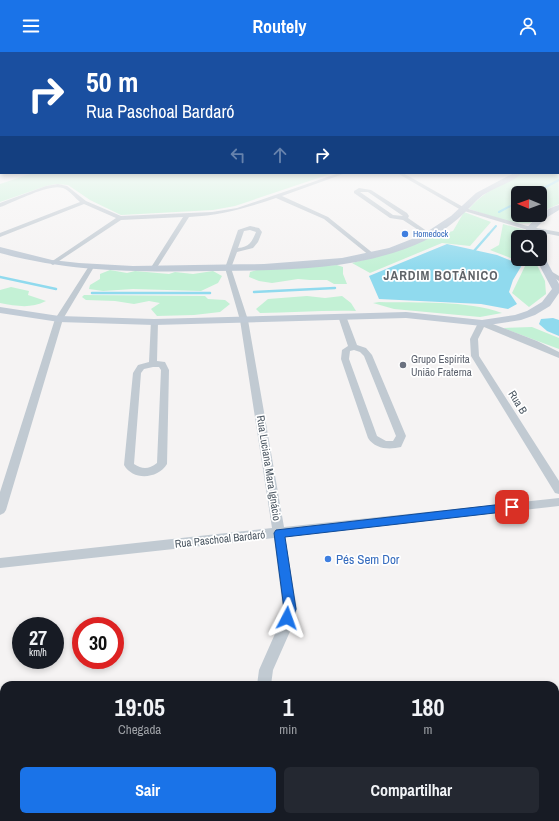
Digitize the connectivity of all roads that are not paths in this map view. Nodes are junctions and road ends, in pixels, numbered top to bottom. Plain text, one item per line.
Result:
1 (24, 196) edge
2 (76, 196) edge
3 (277, 196) joint
4 (362, 196) edge
5 (377, 196) edge
6 (440, 196) edge
7 (480, 196) edge
8 (84, 202) junction
9 (0, 205) edge
10 (559, 207) edge
11 (463, 209) junction
12 (187, 216) junction
13 (120, 218) junction
14 (404, 218) junction
15 (522, 230) edge
16 (533, 230) edge
17 (0, 234) edge
18 (428, 234) junction
19 (547, 234) edge
20 (559, 234) edge
21 (0, 250) edge
22 (233, 250) dead end
23 (372, 255) junction
24 (52, 263) junction
25 (545, 266) edge
26 (91, 267) junction
27 (228, 268) junction
28 (153, 269) junction
29 (549, 272) junction
30 (559, 279) edge
31 (0, 310) edge
32 (342, 316) junction
33 (59, 319) junction
34 (244, 320) junction
35 (154, 322) junction
36 (482, 323) junction
37 (353, 347) junction
38 (559, 355) edge
39 (153, 364) junction
40 (559, 490) edge
41 (559, 502) edge
42 (0, 510) edge
43 (279, 533) junction
44 (0, 563) edge
45 (265, 681) edge

1 - 9 street
2 - 8 street
3 - 12 street
3 - 23 street
4 - 14 street
5 - 14 street
6 - 11 street
7 - 11 main road
8 - 13 street
8 - 17 street
10 - 16 main road
11 - 15 street
11 - 18 main road
12 - 13 street
12 - 28 street
13 - 24 street
14 - 18 street
18 - 23 main road
19 - 20 street
21 - 24 main road
22 - 27 street
23 - 27 main road
24 - 26 main road
25 - 29 main road
26 - 28 main road
26 - 33 street
27 - 28 main road
27 - 34 street, Rua Luciana Mara Ignácio
29 - 30 street
29 - 36 main road
31 - 33 main road
32 - 34 main road
32 - 36 main road
32 - 37 street
33 - 35 main road
33 - 42 street
34 - 35 main road
34 - 43 street, Rua Luciana Mara Ignácio
35 - 39 street
36 - 38 street
36 - 40 street, Rua B
37 - 37 street
39 - 39 street
41 - 43 street, Rua Paschoal Bardaró
43 - 44 street, Rua Paschoal Bardaró
43 - 45 street, Rua Luciana Mara Ignácio

